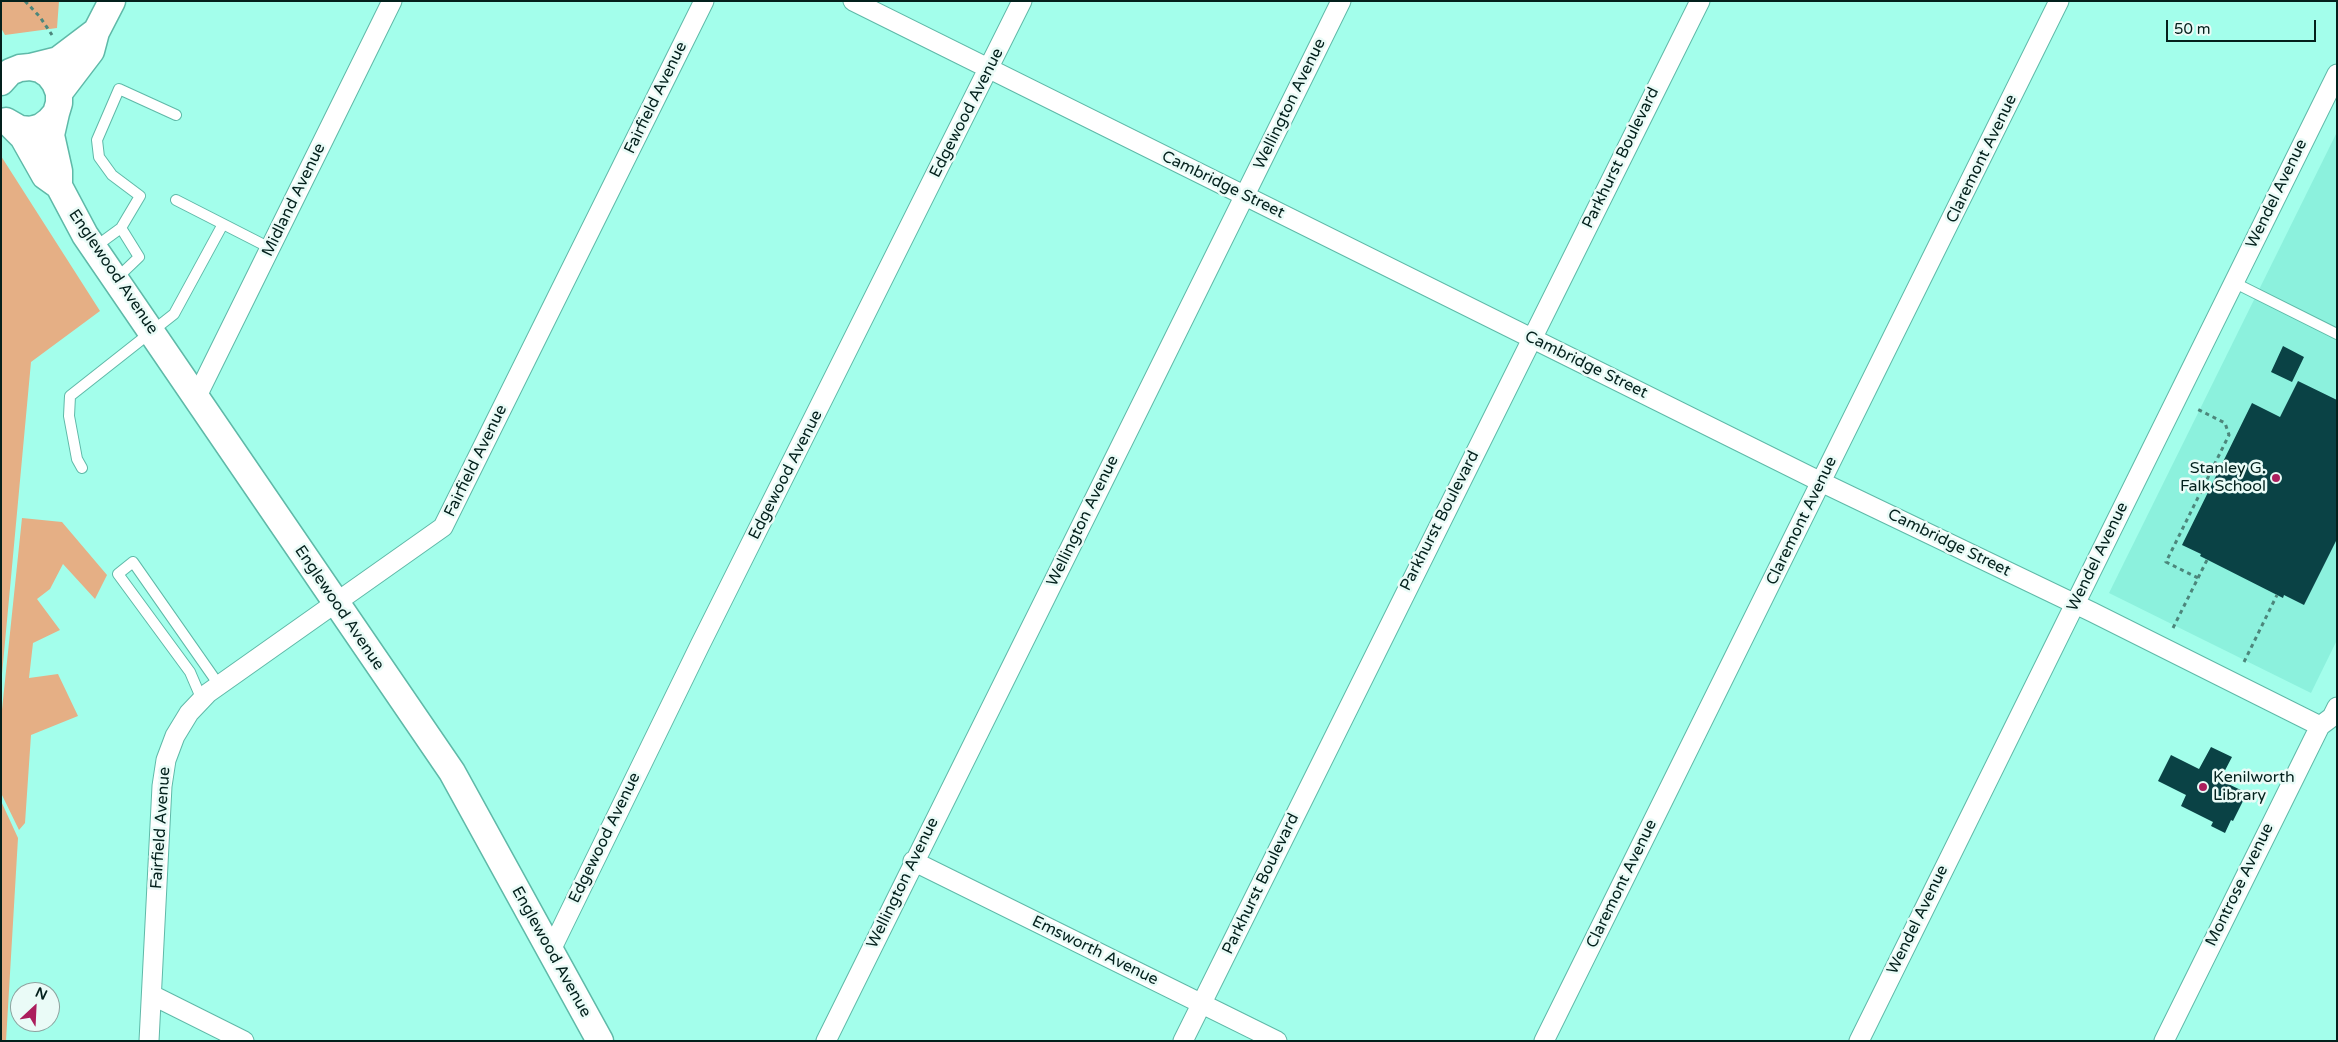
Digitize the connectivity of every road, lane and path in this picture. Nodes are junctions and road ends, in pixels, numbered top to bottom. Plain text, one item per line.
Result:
1 (25, 1) edge
2 (112, 1) edge
3 (392, 1) edge
4 (704, 1) edge
5 (853, 1) edge
6 (1022, 1) edge
7 (1341, 1) edge
8 (1700, 1) edge
9 (2059, 1) edge
10 (96, 32) junction
11 (58, 41) dead end
12 (13, 68) edge
13 (989, 69) junction
14 (2337, 74) edge
15 (57, 103) junction
16 (176, 115) dead end
17 (6, 120) edge
18 (59, 186) junction
19 (1244, 195) junction
20 (176, 200) dead end
21 (223, 224) junction
22 (121, 228) junction
23 (94, 248) junction
24 (270, 248) junction
25 (116, 278) junction
26 (2234, 282) junction
27 (153, 331) junction
28 (2337, 334) edge
29 (1532, 338) junction
30 (196, 398) junction
31 (2197, 409) dead end
32 (82, 468) dead end
33 (1821, 482) junction
34 (2207, 560) dead end
35 (2198, 578) junction
36 (2277, 595) dead end
37 (336, 602) junction
38 (2075, 603) junction
39 (2173, 628) dead end
40 (2244, 662) dead end
41 (219, 685) junction
42 (202, 700) junction
43 (2331, 717) edge
44 (913, 861) junction
45 (551, 950) junction
46 (152, 995) junction
47 (1202, 1004) junction
48 (149, 1041) edge
49 (244, 1041) edge
50 (600, 1041) edge
51 (826, 1041) edge
52 (1183, 1041) edge
53 (1277, 1041) edge
54 (1544, 1041) edge
55 (1859, 1041) edge
56 (2164, 1041) edge

1 - 11 path
2 - 10 street
3 - 24 street, Midland Avenue
4 - 37 street, Fairfield Avenue
5 - 13 street, Cambridge Street
6 - 13 street, Edgewood Avenue
7 - 19 street, Wellington Avenue
8 - 29 street, Parkhurst Boulevard
9 - 33 street, Claremont Avenue
10 - 12 street
10 - 15 street
12 - 15 street
13 - 19 street, Cambridge Street
13 - 45 street, Edgewood Avenue
14 - 26 street, Wendel Avenue
15 - 17 street, Englewood Avenue
15 - 18 street, Englewood Avenue
16 - 22 lane
17 - 18 street, Englewood Avenue
18 - 23 street, Englewood Avenue
19 - 29 street, Cambridge Street
19 - 44 street, Wellington Avenue
20 - 21 lane
21 - 24 lane
21 - 27 lane
22 - 23 lane
22 - 25 lane
23 - 25 street, Englewood Avenue
24 - 30 street, Midland Avenue
25 - 27 street, Englewood Avenue
26 - 28 lane
26 - 38 street, Wendel Avenue
27 - 30 street, Englewood Avenue
27 - 32 lane
29 - 33 street, Cambridge Street
29 - 47 street, Parkhurst Boulevard
30 - 37 street, Englewood Avenue
31 - 35 path
33 - 38 street, Cambridge Street
33 - 54 street, Claremont Avenue
34 - 35 path
35 - 39 path
36 - 40 path
37 - 41 street, Fairfield Avenue
37 - 45 street, Englewood Avenue
38 - 43 street, Cambridge Street
38 - 55 street, Wendel Avenue
41 - 42 street, Fairfield Avenue
41 - 42 lane
42 - 46 street, Fairfield Avenue
43 - 56 street, Montrose Avenue
44 - 47 street, Emsworth Avenue
44 - 51 street, Wellington Avenue
45 - 50 street, Englewood Avenue
46 - 48 street, Fairfield Avenue
46 - 49 street
47 - 52 street, Parkhurst Boulevard
47 - 53 street, Emsworth Avenue

